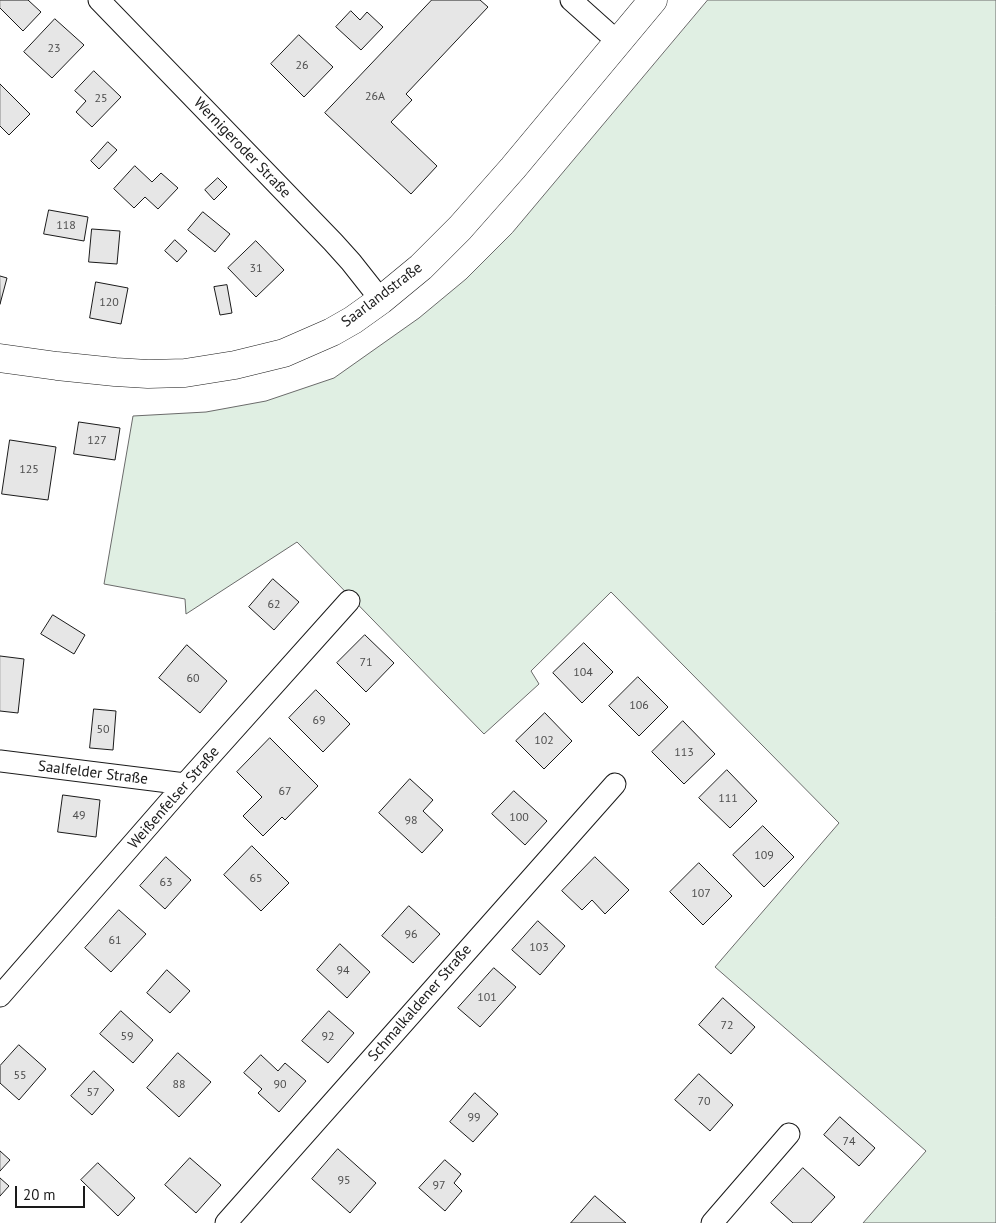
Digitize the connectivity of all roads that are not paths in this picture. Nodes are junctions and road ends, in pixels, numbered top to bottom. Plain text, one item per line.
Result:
1 (98, 0) edge
2 (572, 0) edge
3 (653, 0) edge
4 (618, 42) junction
5 (381, 300) junction
6 (0, 358) edge
7 (349, 601) dead end
8 (0, 761) edge
9 (185, 784) junction
10 (614, 784) dead end
11 (0, 996) edge
12 (789, 1134) dead end
13 (226, 1223) edge
14 (712, 1223) edge

1 - 5 street, Wernigeroder Straße
2 - 4 street
3 - 4 street, Saarlandstraße
4 - 5 street, Saarlandstraße
5 - 6 street, Saarlandstraße
7 - 9 street, Weißenfelser Straße
8 - 9 street, Saalfelder Straße
9 - 11 street, Weißenfelser Straße
10 - 13 street, Schmalkaldener Straße
12 - 14 street

